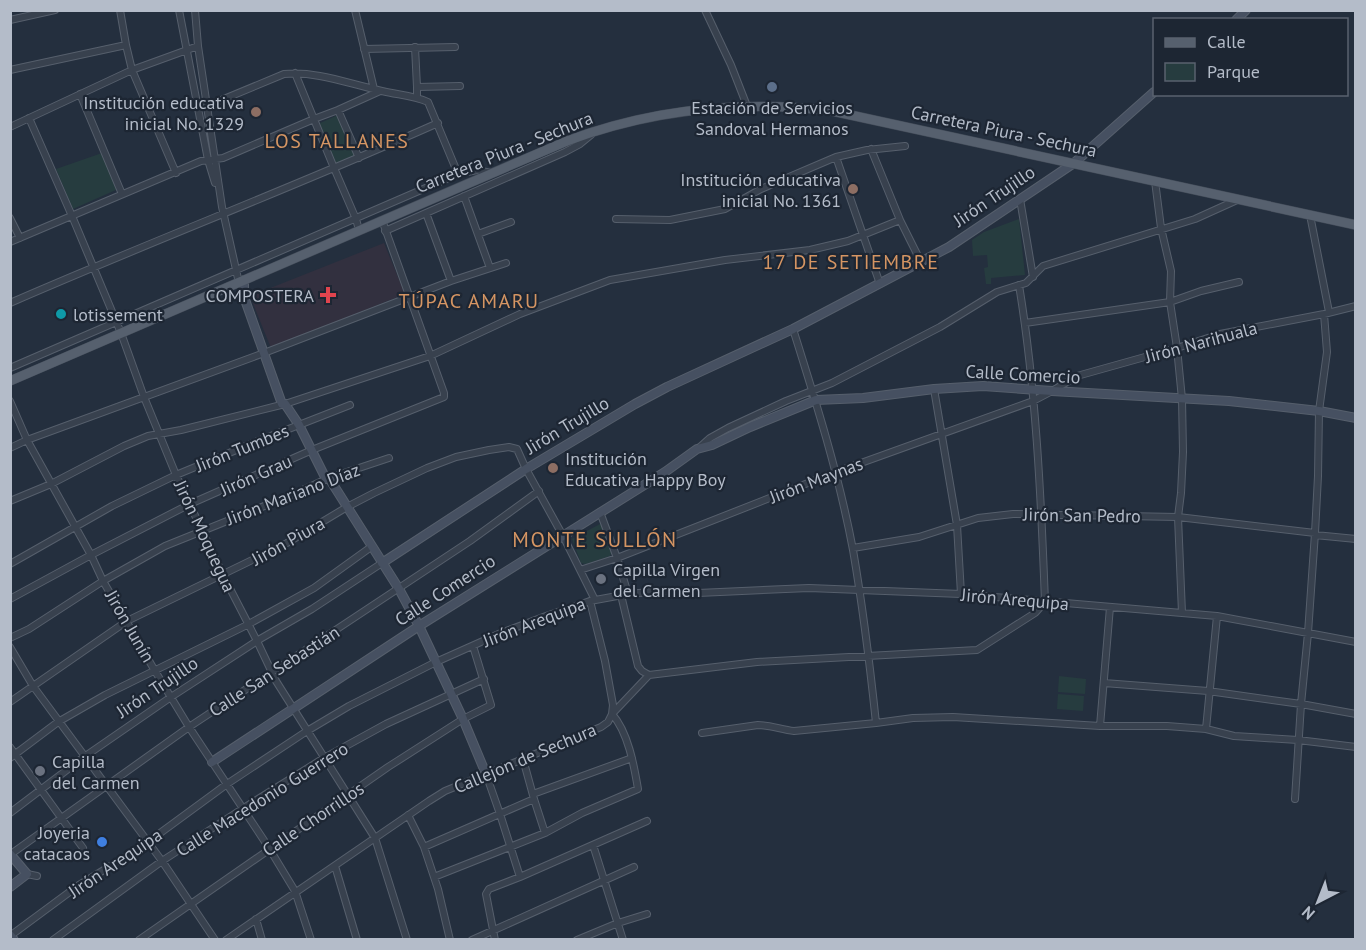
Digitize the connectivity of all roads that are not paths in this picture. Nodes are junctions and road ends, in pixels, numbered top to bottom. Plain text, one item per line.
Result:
1 (55, 10) edge
2 (120, 10) edge
3 (179, 10) edge
4 (195, 10) edge
5 (355, 10) edge
6 (705, 10) edge
7 (10, 20) edge
8 (126, 45) junction
9 (455, 46) dead end
10 (415, 47) junction
11 (193, 48) junction
12 (364, 49) junction
13 (10, 70) edge
14 (132, 70) junction
15 (295, 73) junction
16 (460, 86) dead end
17 (417, 87) junction
18 (377, 90) junction
19 (80, 94) junction
20 (1153, 94) edge
21 (417, 97) junction
22 (207, 106) junction
23 (747, 106) junction
24 (338, 111) junction
25 (28, 118) junction
26 (314, 119) junction
27 (438, 123) junction
28 (10, 127) edge
29 (594, 132) junction
30 (905, 146) dead end
31 (872, 149) junction
32 (836, 157) junction
33 (359, 158) junction
34 (212, 160) junction
35 (1074, 163) junction
36 (334, 168) junction
37 (176, 173) junction
38 (491, 173) junction
39 (458, 174) junction
40 (1155, 181) junction
41 (122, 194) junction
42 (465, 196) junction
43 (1020, 199) junction
44 (1238, 199) junction
45 (223, 210) junction
46 (426, 213) junction
47 (1310, 215) junction
48 (72, 216) junction
49 (10, 218) edge
50 (356, 218) junction
51 (616, 219) dead end
52 (382, 220) junction
53 (900, 220) junction
54 (511, 222) dead end
55 (1356, 225) edge
56 (1161, 228) junction
57 (359, 230) junction
58 (385, 231) junction
59 (478, 234) junction
60 (864, 236) junction
61 (20, 238) junction
62 (10, 242) edge
63 (921, 262) junction
64 (506, 263) dead end
65 (93, 267) junction
66 (490, 268) junction
67 (235, 270) junction
68 (1033, 277) junction
69 (451, 281) junction
70 (1239, 282) dead end
71 (238, 283) junction
72 (880, 284) junction
73 (1019, 285) junction
74 (409, 297) junction
75 (1170, 302) junction
76 (10, 303) edge
77 (1356, 306) edge
78 (1327, 313) junction
79 (116, 322) junction
80 (1025, 323) junction
81 (793, 329) junction
82 (121, 333) junction
83 (1177, 348) junction
84 (264, 353) junction
85 (430, 356) junction
86 (10, 368) edge
87 (10, 381) edge
88 (934, 389) junction
89 (1031, 389) junction
90 (813, 390) junction
91 (1052, 391) junction
92 (144, 397) junction
93 (1182, 399) junction
94 (816, 400) junction
95 (10, 401) edge
96 (1033, 401) junction
97 (284, 404) junction
98 (350, 405) dead end
99 (1319, 411) junction
100 (1356, 418) edge
101 (298, 425) junction
102 (941, 433) junction
103 (159, 434) junction
104 (27, 440) junction
105 (10, 448) edge
106 (697, 449) junction
107 (312, 450) junction
108 (389, 458) dead end
109 (526, 469) junction
110 (836, 472) junction
111 (176, 475) junction
112 (328, 478) junction
113 (51, 484) junction
114 (539, 491) junction
115 (10, 501) edge
116 (190, 504) junction
117 (347, 507) junction
118 (600, 512) junction
119 (1042, 515) junction
120 (1178, 517) junction
121 (957, 525) junction
122 (75, 528) junction
123 (202, 530) junction
124 (1315, 534) junction
125 (563, 536) junction
126 (1356, 539) edge
127 (371, 547) junction
128 (852, 548) junction
129 (91, 555) junction
130 (617, 558) junction
131 (382, 563) junction
132 (10, 564) edge
133 (580, 570) junction
134 (223, 576) junction
135 (104, 581) junction
136 (399, 589) junction
137 (860, 590) junction
138 (961, 594) junction
139 (624, 595) junction
140 (10, 599) edge
141 (592, 600) junction
142 (1045, 602) junction
143 (1110, 607) junction
144 (1182, 613) junction
145 (1217, 616) junction
146 (127, 621) junction
147 (248, 625) junction
148 (419, 626) junction
149 (1308, 633) junction
150 (10, 638) edge
151 (257, 641) junction
152 (1356, 642) edge
153 (473, 646) junction
154 (10, 647) edge
155 (868, 655) junction
156 (436, 662) junction
157 (155, 671) junction
158 (272, 672) junction
159 (649, 675) junction
160 (484, 679) junction
161 (1104, 683) junction
162 (33, 686) junction
163 (1208, 691) junction
164 (451, 694) junction
165 (171, 697) junction
166 (10, 702) edge
167 (1301, 704) junction
168 (293, 710) junction
169 (612, 714) junction
170 (1356, 714) edge
171 (463, 719) junction
172 (58, 722) junction
173 (876, 723) junction
174 (1100, 726) junction
175 (189, 727) junction
176 (1206, 729) junction
177 (307, 731) junction
178 (702, 734) dead end
179 (1298, 740) junction
180 (10, 747) edge
181 (1356, 747) edge
182 (13, 756) edge
183 (84, 757) junction
184 (324, 758) junction
185 (632, 758) junction
186 (523, 759) junction
187 (212, 762) junction
188 (486, 774) junction
189 (227, 784) junction
190 (106, 787) junction
191 (41, 790) junction
192 (348, 795) junction
193 (533, 797) junction
194 (1295, 799) dead end
195 (242, 808) junction
196 (10, 813) edge
197 (500, 814) junction
198 (408, 815) junction
199 (61, 818) junction
200 (647, 821) dead end
201 (545, 832) junction
202 (375, 838) junction
203 (148, 842) junction
204 (593, 845) junction
205 (424, 847) junction
206 (510, 847) junction
207 (83, 848) dead end
208 (269, 848) junction
209 (11, 854) edge
210 (162, 861) junction
211 (335, 866) junction
212 (634, 867) dead end
213 (27, 874) junction
214 (38, 876) dead end
215 (434, 877) junction
216 (520, 877) junction
217 (604, 881) junction
218 (10, 887) edge
219 (296, 891) junction
220 (191, 903) junction
221 (647, 914) dead end
222 (256, 920) junction
223 (618, 923) junction
224 (493, 931) junction
225 (12, 937) edge
226 (53, 939) edge
227 (139, 939) edge
228 (215, 939) edge
229 (226, 939) edge
230 (262, 939) edge
231 (311, 939) edge
232 (357, 939) edge
233 (406, 939) edge
234 (450, 939) edge
235 (472, 939) edge
236 (495, 939) edge
237 (577, 939) edge
238 (623, 939) edge

1 - 7 street
2 - 8 street
3 - 11 street
4 - 11 street
5 - 12 street
6 - 23 street
8 - 13 street
8 - 14 street
9 - 10 street
10 - 12 street
10 - 17 street
11 - 14 street
11 - 22 street
11 - 34 street
12 - 18 street
14 - 19 street
14 - 37 street
15 - 18 street
15 - 22 street
15 - 26 street
16 - 17 street
17 - 21 street
18 - 21 street
18 - 24 street
19 - 25 street
19 - 41 street
20 - 35 street, Jirón Trujillo
21 - 27 street
22 - 34 street
23 - 29 main road, Carretera Piura - Sechura
23 - 35 main road, Carretera Piura - Sechura
24 - 26 street
24 - 33 street
25 - 28 street
25 - 48 street, Jirón Moquegua
26 - 34 street
26 - 36 street
27 - 33 street
27 - 39 street
29 - 38 main road, Carretera Piura - Sechura
29 - 42 street
30 - 31 street
31 - 32 street
31 - 53 street
32 - 51 street
32 - 60 street
33 - 36 street
34 - 37 street
34 - 45 street
35 - 40 main road, Carretera Piura - Sechura
35 - 43 street, Jirón Trujillo
36 - 45 street
36 - 50 street
37 - 41 street
38 - 39 street
38 - 52 main road, Carretera Piura - Sechura
39 - 50 street
40 - 44 main road, Carretera Piura - Sechura
40 - 56 street
41 - 48 street
42 - 46 street
42 - 59 street
43 - 63 street, Jirón Trujillo
43 - 68 street
44 - 47 main road, Carretera Piura - Sechura
44 - 56 street, Calle Comercio
45 - 65 street
45 - 67 street
46 - 58 street
46 - 69 street
47 - 55 main road, Carretera Piura - Sechura
47 - 78 street
48 - 61 street
48 - 65 street, Jirón Moquegua
49 - 61 street
50 - 57 street
50 - 67 street
52 - 57 main road, Carretera Piura - Sechura
52 - 58 street
53 - 60 street
53 - 63 street
54 - 59 street
56 - 68 street, Calle Comercio
56 - 75 street
57 - 71 main road, Carretera Piura - Sechura
58 - 74 street
59 - 66 street
60 - 72 street
60 - 85 street
61 - 62 street
63 - 72 street, Jirón Trujillo
64 - 66 street
65 - 76 street
65 - 79 street, Jirón Moquegua
66 - 69 street
67 - 71 street
67 - 79 street
68 - 73 street, Calle Comercio
69 - 74 street
70 - 75 street
71 - 82 main road, Carretera Piura - Sechura
71 - 84 street
72 - 81 street, Jirón Trujillo
73 - 80 street
73 - 90 street, Calle Comercio
74 - 84 street
74 - 85 street
75 - 80 street
75 - 83 street
77 - 78 street, Jirón Narihuala
78 - 83 street, Jirón Narihuala
78 - 99 street
79 - 82 street, Jirón Moquegua
79 - 86 street
80 - 89 street
81 - 90 street
81 - 109 street, Jirón Trujillo
82 - 87 main road, Carretera Piura - Sechura
82 - 92 street, Jirón Moquegua
83 - 91 street, Jirón Narihuala
83 - 93 street
84 - 92 street
84 - 97 street
85 - 97 street
85 - 107 street, Jirón Grau
88 - 89 street, Calle Comercio
88 - 94 street, Calle Comercio
88 - 102 street
89 - 91 street, Calle Comercio
89 - 96 street
90 - 94 street
90 - 106 street, Calle Comercio
91 - 93 street, Calle Comercio
91 - 96 street, Jirón Maynas
92 - 103 street, Jirón Moquegua
92 - 104 street
93 - 99 street, Calle Comercio
93 - 120 street
94 - 106 street, Calle Comercio
94 - 110 street
95 - 104 street, Jirón Junín
96 - 102 street, Jirón Maynas
96 - 119 street
97 - 101 street
97 - 103 street
98 - 101 street, Jirón Tumbes
99 - 100 street, Calle Comercio
99 - 124 street
101 - 107 street
101 - 111 street, Jirón Tumbes
102 - 110 street, Jirón Maynas
102 - 121 street
103 - 111 street, Jirón Moquegua
103 - 113 street
104 - 105 street
104 - 113 street, Jirón Junín
106 - 118 street, Calle Comercio
107 - 112 street
107 - 116 street, Jirón Grau
108 - 112 street, Jirón Mariano Díaz
109 - 114 street
109 - 117 street, Jirón Piura
109 - 131 street, Jirón Trujillo
110 - 128 street
110 - 130 street, Jirón Maynas
111 - 116 street, Jirón Moquegua
111 - 122 street, Jirón Tumbes
112 - 117 street
112 - 123 street, Jirón Mariano Díaz
113 - 115 street
113 - 122 street, Jirón Junín
114 - 125 street
114 - 136 street, Calle San Sebastián
116 - 123 street, Jirón Moquegua
116 - 129 street, Jirón Grau
117 - 127 street
117 - 134 street, Jirón Piura
118 - 125 street, Calle Comercio
118 - 130 street
119 - 120 street, Jirón San Pedro
119 - 121 street, Jirón San Pedro
119 - 142 street
120 - 124 street, Jirón San Pedro
120 - 144 street
121 - 128 street, Jirón San Pedro
121 - 138 street
122 - 129 street, Jirón Junín
122 - 132 street, Jirón Tumbes
123 - 134 street, Jirón Moquegua
123 - 135 street, Jirón Mariano Díaz
124 - 126 street, Jirón San Pedro
124 - 149 street
125 - 133 street
125 - 148 street, Calle Comercio
127 - 131 street
127 - 147 street
128 - 137 street
129 - 135 street, Jirón Junín
129 - 140 street, Jirón Grau
130 - 133 street, Jirón Maynas
130 - 139 street
131 - 136 street
131 - 151 street, Jirón Trujillo
133 - 141 street
134 - 146 street, Jirón Piura
134 - 147 street, Jirón Moquegua
135 - 146 street, Jirón Junín
135 - 150 street, Jirón Mariano Díaz
136 - 148 street
136 - 158 street, Calle San Sebastián
137 - 138 street, Jirón Arequipa
137 - 139 street, Jirón Arequipa
137 - 155 street
138 - 142 street, Jirón Arequipa
139 - 141 street, Jirón Arequipa
139 - 159 street
141 - 153 street, Jirón Arequipa
141 - 169 street
142 - 143 street, Jirón Arequipa
142 - 155 street
143 - 144 street, Jirón Arequipa
143 - 161 street
144 - 145 street, Jirón Arequipa
145 - 149 street, Jirón Arequipa
145 - 163 street
146 - 157 street, Jirón Junín
146 - 162 street, Jirón Piura
147 - 151 street, Jirón Moquegua
147 - 157 street
148 - 156 street
148 - 168 street, Calle Comercio
149 - 152 street, Jirón Arequipa
149 - 167 street
151 - 158 street, Jirón Moquegua
151 - 165 street, Jirón Trujillo
153 - 156 street, Jirón Arequipa
153 - 160 street
154 - 162 street
155 - 159 street
155 - 173 street
156 - 164 street
156 - 177 street, Jirón Arequipa
157 - 165 street, Jirón Junín
157 - 172 street
158 - 168 street, Jirón Moquegua
158 - 175 street, Calle San Sebastián
159 - 169 street, Callejon de Sechura
160 - 164 street, Calle Macedonio Guerrero
160 - 171 street, Calle Chorrillos
161 - 163 street
161 - 174 street
162 - 166 street, Jirón Piura
162 - 172 street
163 - 167 street
163 - 176 street
164 - 171 street
164 - 184 street, Calle Macedonio Guerrero
165 - 175 street, Jirón Junín
165 - 183 street, Jirón Trujillo
167 - 170 street
167 - 179 street
168 - 177 street, Jirón Moquegua
168 - 187 street, Calle Comercio
169 - 185 street
169 - 186 street, Callejon de Sechura
171 - 188 street
171 - 192 street, Calle Chorrillos
172 - 182 street
172 - 183 street
173 - 174 street
173 - 178 street
174 - 176 street
175 - 187 street, Jirón Junín
175 - 190 street, Calle San Sebastián
176 - 179 street
177 - 184 street, Jirón Moquegua
177 - 189 street, Jirón Arequipa
179 - 181 street
179 - 194 street
180 - 182 street
182 - 191 street
183 - 190 street
183 - 191 street, Jirón Trujillo
184 - 192 street, Jirón Moquegua
184 - 195 street, Calle Macedonio Guerrero
185 - 193 street
185 - 201 street
186 - 188 street, Callejon de Sechura
186 - 193 street
187 - 189 street, Jirón Junín
188 - 197 street
188 - 198 street, Callejon de Sechura
189 - 195 street, Jirón Junín
189 - 203 street, Jirón Arequipa
190 - 199 street, Calle San Sebastián
190 - 203 street
191 - 196 street, Jirón Trujillo
191 - 199 street
192 - 202 street, Jirón Moquegua
192 - 208 street, Calle Chorrillos
193 - 197 street
193 - 201 street
195 - 208 street, Jirón Junín
195 - 210 street, Calle Macedonio Guerrero
197 - 205 street
197 - 206 street
198 - 202 street, Callejon de Sechura
198 - 205 street
199 - 207 street
199 - 209 street, Calle San Sebastián
200 - 204 street
201 - 206 street
202 - 211 street, Callejon de Sechura
202 - 233 street, Jirón Moquegua
203 - 210 street
203 - 225 street, Jirón Arequipa
204 - 216 street
204 - 217 street
205 - 215 street
206 - 215 street
206 - 216 street
208 - 219 street, Jirón Junín
208 - 220 street, Calle Chorrillos
209 - 213 street
210 - 220 street
210 - 226 street, Calle Macedonio Guerrero
211 - 219 street, Callejon de Sechura
211 - 232 street
212 - 217 street
213 - 214 street
213 - 218 street
215 - 234 street
216 - 224 street
217 - 223 street
217 - 224 street
219 - 222 street, Callejon de Sechura
219 - 231 street, Jirón Junín
220 - 227 street, Calle Chorrillos
220 - 228 street
221 - 223 street
222 - 229 street, Callejon de Sechura
222 - 230 street
223 - 237 street
223 - 238 street
224 - 235 street
224 - 236 street

